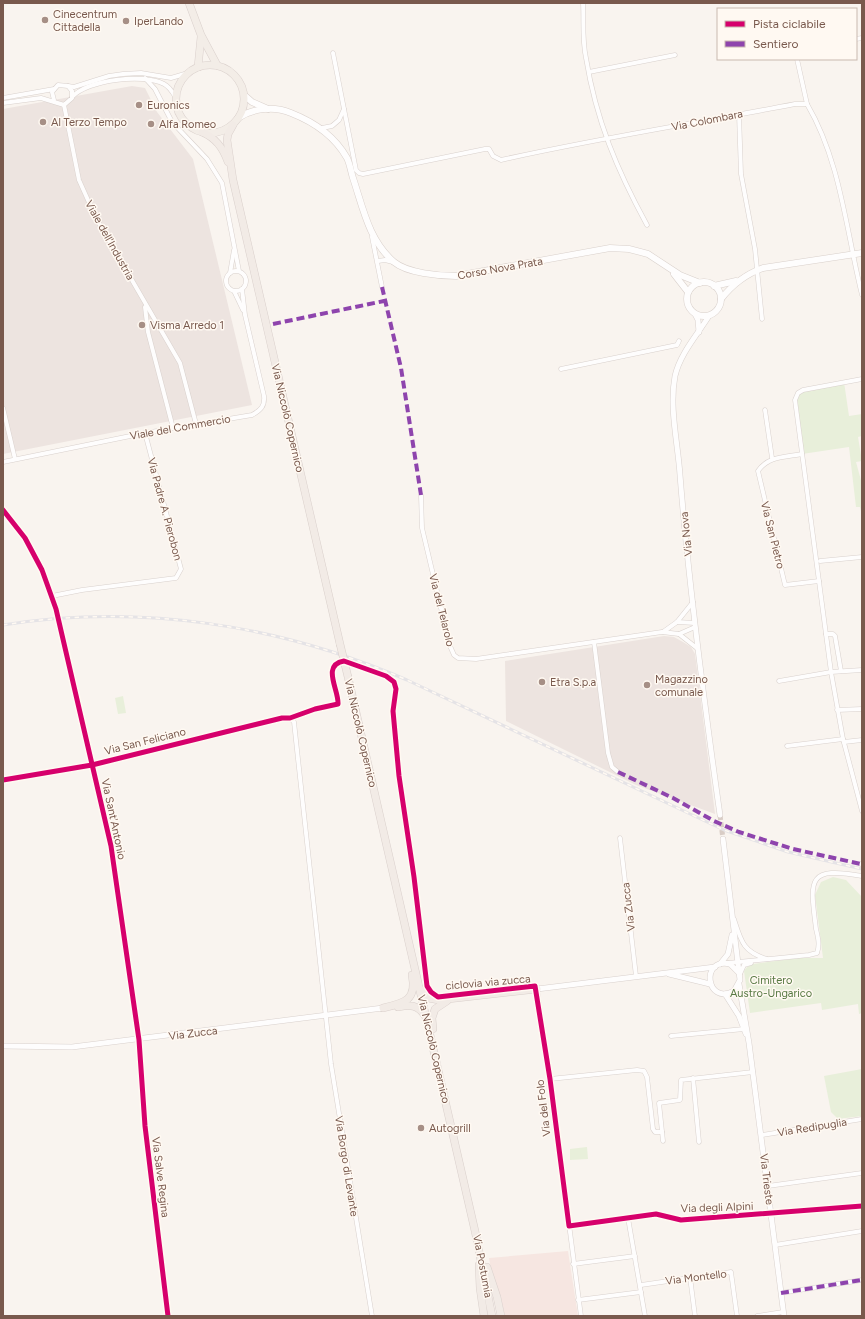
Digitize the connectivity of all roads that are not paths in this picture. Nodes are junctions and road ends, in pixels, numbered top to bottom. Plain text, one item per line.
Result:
1 (189, 3) edge
2 (583, 3) edge
3 (201, 35) junction
4 (333, 53) dead end
5 (675, 55) dead end
6 (798, 60) edge
7 (217, 65) junction
8 (198, 67) junction
9 (589, 72) junction
10 (188, 73) junction
11 (145, 78) junction
12 (68, 86) junction
13 (54, 89) junction
14 (244, 95) junction
15 (72, 97) junction
16 (3, 98) edge
17 (176, 98) junction
18 (54, 100) junction
19 (3, 103) edge
20 (807, 104) junction
21 (64, 105) junction
22 (268, 109) junction
23 (344, 109) junction
24 (738, 114) junction
25 (238, 118) junction
26 (233, 125) junction
27 (322, 128) junction
28 (202, 132) junction
29 (607, 138) junction
30 (233, 180) junction
31 (647, 225) dead end
32 (372, 234) junction
33 (235, 246) junction
34 (862, 253) edge
35 (853, 254) junction
36 (378, 261) junction
37 (396, 263) junction
38 (670, 269) junction
39 (758, 270) junction
40 (239, 271) junction
41 (230, 273) junction
42 (741, 280) junction
43 (700, 283) junction
44 (714, 286) junction
45 (382, 287) dead end
46 (242, 289) junction
47 (234, 291) junction
48 (688, 292) junction
49 (862, 295) edge
50 (721, 299) junction
51 (145, 304) junction
52 (695, 314) junction
53 (245, 315) junction
54 (709, 316) junction
55 (762, 319) dead end
56 (699, 332) junction
57 (679, 341) dead end
58 (561, 369) dead end
59 (862, 379) edge
60 (3, 408) edge
61 (765, 410) dead end
62 (196, 424) junction
63 (173, 428) junction
64 (145, 433) junction
65 (802, 454) junction
66 (772, 458) junction
67 (15, 459) junction
68 (3, 462) edge
69 (421, 495) dead end
70 (3, 510) edge
71 (862, 557) edge
72 (820, 561) dead end
73 (819, 581) junction
74 (52, 596) junction
75 (693, 601) junction
76 (56, 609) tunnel mouth
77 (677, 622) junction
78 (695, 625) junction
79 (61, 629) tunnel mouth
80 (662, 632) junction
81 (678, 634) junction
82 (826, 634) junction
83 (594, 642) junction
84 (699, 649) junction
85 (862, 670) edge
86 (841, 671) junction
87 (830, 672) junction
88 (779, 681) dead end
89 (862, 709) edge
90 (837, 710) junction
91 (843, 740) junction
92 (862, 740) edge
93 (787, 746) dead end
94 (92, 765) junction
95 (618, 772) dead end
96 (3, 780) edge
97 (862, 788) edge
98 (856, 789) junction
99 (862, 811) edge
100 (720, 815) tunnel mouth
101 (620, 838) dead end
102 (723, 839) tunnel mouth
103 (862, 876) edge
104 (732, 914) junction
105 (407, 933) junction
106 (769, 959) junction
107 (738, 963) junction
108 (726, 964) junction
109 (717, 966) junction
110 (663, 973) junction
111 (740, 975) junction
112 (636, 976) junction
113 (710, 984) junction
114 (739, 984) junction
115 (419, 987) junction
116 (537, 989) junction
117 (725, 994) junction
118 (455, 999) junction
119 (383, 1008) junction
120 (327, 1016) junction
121 (427, 1022) junction
122 (744, 1029) junction
123 (671, 1036) dead end
124 (138, 1040) junction
125 (749, 1043) junction
126 (3, 1046) edge
127 (439, 1071) junction
128 (753, 1072) junction
129 (693, 1078) junction
130 (550, 1079) junction
131 (862, 1119) edge
132 (662, 1132) junction
133 (762, 1135) junction
134 (663, 1141) dead end
135 (699, 1142) dead end
136 (862, 1173) edge
137 (768, 1186) junction
138 (862, 1206) edge
139 (771, 1214) junction
140 (472, 1217) joint
141 (628, 1218) junction
142 (568, 1226) junction
143 (476, 1231) junction
144 (862, 1231) edge
145 (775, 1245) junction
146 (635, 1256) junction
147 (573, 1264) junction
148 (690, 1277) junction
149 (862, 1280) edge
150 (641, 1285) junction
151 (641, 1292) junction
152 (781, 1293) junction
153 (578, 1300) junction
154 (784, 1314) edge
155 (168, 1316) edge
156 (372, 1316) edge
157 (484, 1316) edge
158 (492, 1316) edge
159 (501, 1316) edge
160 (581, 1316) edge
161 (645, 1316) edge
162 (695, 1316) edge
163 (737, 1316) edge
164 (757, 1316) edge

1 - 3 main road
2 - 9 street
3 - 7 main road
3 - 8 main road
4 - 23 street
5 - 9 street
6 - 20 street
7 - 8 main road
7 - 14 main road
8 - 10 main road
9 - 29 street
10 - 12 street
10 - 17 main road
11 - 15 street
11 - 17 street
11 - 33 street, Viale del Commercio
12 - 13 street
12 - 15 street
13 - 16 street
13 - 18 street
14 - 22 main road
14 - 25 main road
15 - 21 street
17 - 28 main road
18 - 19 street
18 - 21 street
20 - 24 street, Via Colombara
20 - 35 street
21 - 51 street, Viale dell'Industria
22 - 25 main road
22 - 27 main road, Corso Nova Prata
23 - 27 street
23 - 29 street, Via Colombara
24 - 29 street, Via Colombara
24 - 39 street
25 - 26 main road
26 - 28 main road
26 - 30 highway, Via Niccolò Copernico
27 - 32 main road, Corso Nova Prata
28 - 30 highway, Via Niccolò Copernico
29 - 31 street
30 - 105 highway, Via Niccolò Copernico, bridge
32 - 36 street
32 - 37 main road, Corso Nova Prata
33 - 40 street, Viale del Commercio
33 - 41 street, Viale del Commercio
34 - 35 main road, Via Nova
35 - 39 main road, Via Nova
35 - 49 street
36 - 37 street
36 - 45 street
37 - 38 main road, Corso Nova Prata
38 - 43 main road, Corso Nova Prata
38 - 48 main road, Corso Nova Prata
39 - 42 main road, Via Nova
39 - 55 street
40 - 41 street
40 - 46 street, Viale del Commercio
41 - 47 street, Viale del Commercio
42 - 44 main road, Via Nova
42 - 50 main road, Via Nova
43 - 44 main road, Via Nova
43 - 48 main road
44 - 50 main road
46 - 47 street
46 - 53 street, Viale del Commercio
47 - 53 street, Viale del Commercio
48 - 52 main road
50 - 54 main road, Via Nova
51 - 62 street, Viale dell'Industria
51 - 63 street, Viale dell'Industria
52 - 54 main road
52 - 56 street
53 - 62 street, Viale del Commercio
54 - 56 street, Via Nova
56 - 75 street, Via Nova
57 - 58 street
59 - 65 street
60 - 67 street
61 - 66 street
62 - 63 street, Viale del Commercio
63 - 64 street, Viale del Commercio
64 - 67 street, Viale del Commercio
64 - 74 street, Via Padre A. Pierobon
65 - 66 street
65 - 73 street
66 - 73 street, Via San Pietro
67 - 68 street, Viale del Commercio
69 - 83 street, Via del Telarolo
70 - 74 street
71 - 72 street
73 - 82 street
74 - 76 street
75 - 77 street
75 - 78 street, Via Nova
77 - 78 street
77 - 80 street
78 - 81 street
78 - 84 street, Via Nova
79 - 94 street, Via Sant'Antonio
80 - 81 street
80 - 83 street, Via del Telarolo
81 - 84 street
82 - 86 street
82 - 87 street
83 - 95 street
84 - 100 street, Via Nova
85 - 86 street
86 - 87 street
87 - 88 street
87 - 90 street
89 - 90 street
90 - 91 street
91 - 92 street
91 - 93 street
91 - 98 street
94 - 96 street, Via San Feliciano
94 - 120 street, Via San Feliciano
94 - 124 street, Via Sant'Antonio
97 - 98 street
98 - 99 street
101 - 112 street, Via Zucca
102 - 104 street
103 - 106 street
104 - 106 street
104 - 107 street
104 - 109 street
105 - 115 highway, Via Niccolò Copernico
105 - 119 highway
106 - 107 street
106 - 111 street
107 - 108 street
107 - 111 street
108 - 109 street
108 - 111 street
109 - 110 street
109 - 113 street
110 - 112 street
110 - 113 street
111 - 114 street
112 - 116 street
113 - 117 street
114 - 117 street
114 - 125 street, Via Trieste
115 - 118 highway
115 - 121 highway, Via Niccolò Copernico
116 - 118 highway
116 - 130 street, Via del Folo
117 - 122 street, Via Trieste
118 - 127 highway
119 - 120 street, Via Zucca
119 - 121 highway
120 - 124 street, Via Zucca
120 - 156 street, Via Borgo di Levante
121 - 127 highway, Via Niccolò Copernico
122 - 123 street
122 - 125 street, Via Trieste
124 - 126 street, Via Zucca
124 - 155 street, Via Salve Regina
125 - 128 street, Via Trieste
127 - 140 highway, Via Niccolò Copernico
128 - 129 street
128 - 133 street, Via Trieste
129 - 132 street
129 - 135 street
130 - 132 street
130 - 142 street, Via del Folo
131 - 133 street, Via Redipuglia
132 - 134 street
133 - 137 street, Via Trieste
136 - 137 street
137 - 139 street, Via Trieste
138 - 139 street, Via degli Alpini
139 - 141 street, Via degli Alpini
139 - 145 street, Via Trieste
140 - 143 highway, Via Postumia
141 - 142 street, Via degli Alpini
141 - 146 street
142 - 147 street, Via del Folo
143 - 157 highway
143 - 158 highway, Via Postumia
143 - 159 highway
144 - 145 street
145 - 152 street, Via Trieste
146 - 147 street
146 - 150 street
147 - 153 street, Via del Folo
148 - 150 street, Via Montello
148 - 162 street
148 - 163 street, Via Montello
149 - 152 street
150 - 151 street
151 - 153 street
151 - 161 street
152 - 154 street, Via Trieste
153 - 160 street, Via del Folo
154 - 164 street

